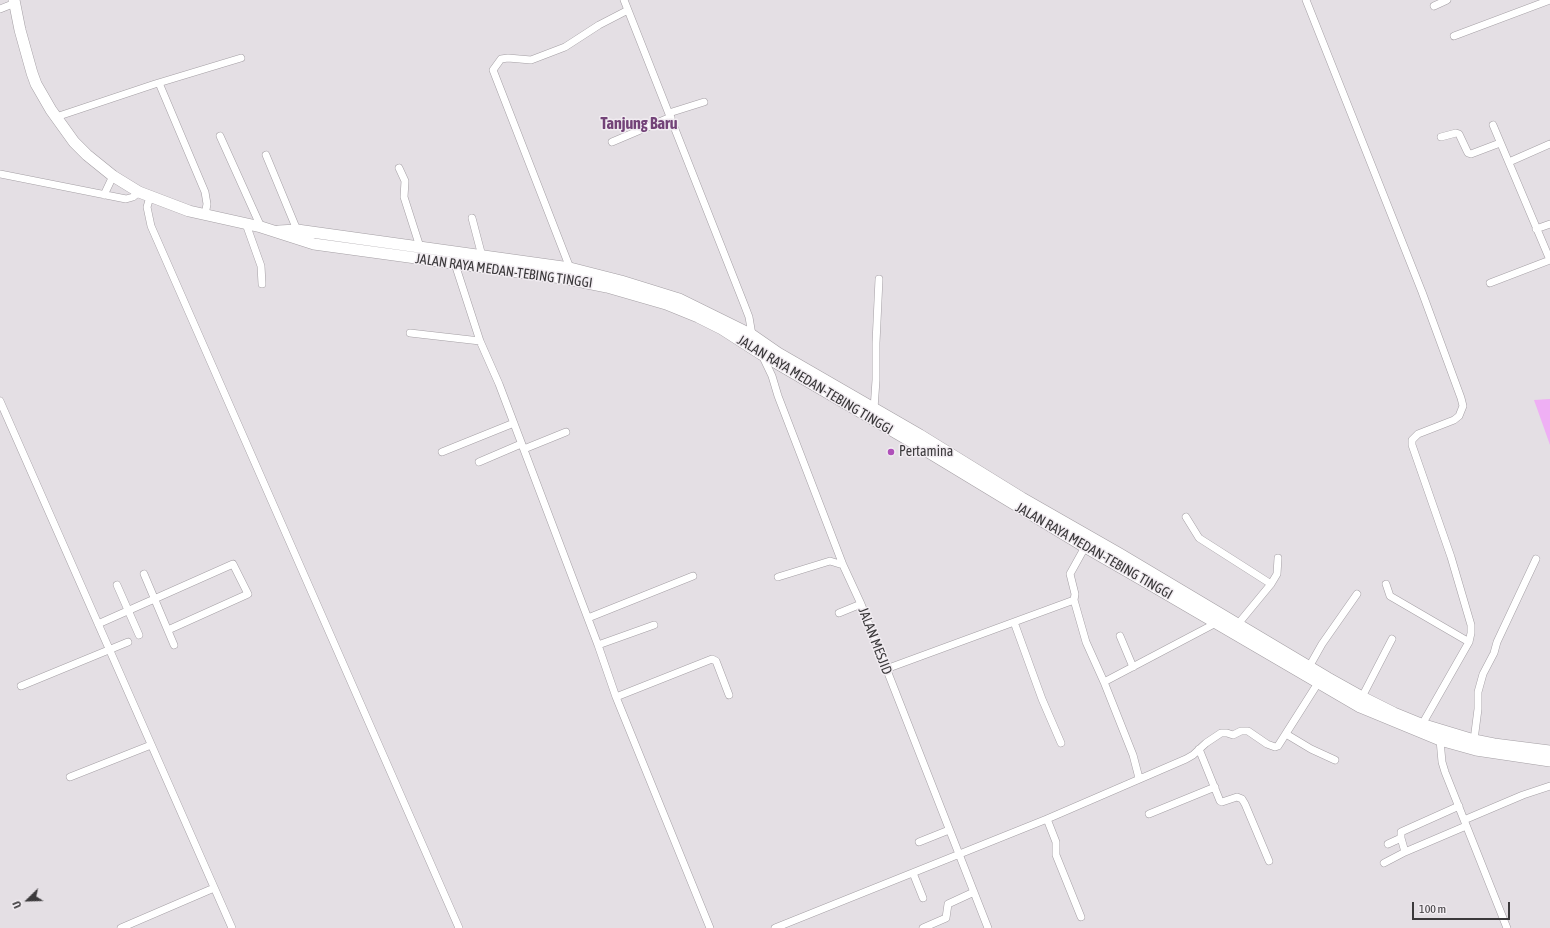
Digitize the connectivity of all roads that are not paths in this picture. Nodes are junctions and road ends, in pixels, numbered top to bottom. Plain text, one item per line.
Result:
1 (624, 0) edge
2 (1306, 0) edge
3 (1447, 0) edge
4 (1550, 0) edge
5 (14, 2) edge
6 (1434, 6) dead end
7 (0, 9) edge
8 (628, 10) junction
9 (1454, 36) dead end
10 (241, 58) dead end
11 (159, 83) junction
12 (704, 102) dead end
13 (670, 115) junction
14 (56, 117) junction
15 (1493, 125) dead end
16 (220, 136) dead end
17 (1441, 137) dead end
18 (612, 142) dead end
19 (1500, 143) junction
20 (1550, 144) edge
21 (266, 155) dead end
22 (1509, 162) junction
23 (399, 168) dead end
24 (0, 174) edge
25 (113, 176) junction
26 (139, 192) junction
27 (104, 195) junction
28 (150, 197) junction
29 (205, 215) junction
30 (472, 218) dead end
31 (246, 224) junction
32 (1550, 224) edge
33 (261, 227) junction
34 (1536, 229) junction
35 (297, 230) junction
36 (276, 232) junction
37 (420, 246) junction
38 (482, 256) junction
39 (455, 264) junction
40 (570, 268) junction
41 (879, 279) dead end
42 (1490, 283) dead end
43 (262, 284) dead end
44 (410, 334) dead end
45 (752, 335) junction
46 (480, 341) junction
47 (762, 354) junction
48 (0, 401) edge
49 (874, 409) junction
50 (514, 423) junction
51 (566, 432) dead end
52 (522, 447) junction
53 (442, 452) dead end
54 (479, 462) dead end
55 (1186, 516) dead end
56 (1085, 548) junction
57 (1124, 556) junction
58 (1278, 558) dead end
59 (1536, 559) dead end
60 (843, 566) junction
61 (1118, 566) junction
62 (144, 574) dead end
63 (693, 576) dead end
64 (778, 578) dead end
65 (1271, 584) junction
66 (1386, 584) dead end
67 (117, 585) dead end
68 (1357, 594) dead end
69 (154, 599) junction
70 (1074, 600) junction
71 (861, 604) junction
72 (128, 610) junction
73 (839, 613) dead end
74 (588, 618) junction
75 (1014, 622) junction
76 (1216, 623) junction
77 (98, 624) junction
78 (1238, 624) junction
79 (654, 625) dead end
80 (168, 630) junction
81 (139, 635) dead end
82 (1120, 636) dead end
83 (1392, 639) dead end
84 (128, 642) dead end
85 (1469, 642) junction
86 (174, 645) dead end
87 (598, 645) junction
88 (109, 650) junction
89 (1309, 667) junction
90 (1133, 668) junction
91 (886, 669) junction
92 (1104, 682) junction
93 (1318, 682) junction
94 (21, 686) dead end
95 (729, 695) dead end
96 (616, 697) junction
97 (1362, 697) junction
98 (1420, 728) junction
99 (1286, 734) junction
100 (1440, 740) junction
101 (1474, 740) junction
102 (1061, 743) dead end
103 (151, 745) junction
104 (1199, 749) junction
105 (1550, 751) edge
106 (1335, 760) dead end
107 (1550, 761) edge
108 (70, 777) dead end
109 (1139, 778) junction
110 (1550, 786) edge
111 (1215, 787) junction
112 (1459, 806) junction
113 (1149, 814) dead end
114 (1047, 819) junction
115 (1465, 823) junction
116 (949, 830) junction
117 (1401, 838) junction
118 (919, 842) dead end
119 (1388, 844) dead end
120 (1405, 852) junction
121 (959, 854) junction
122 (1269, 861) dead end
123 (1384, 863) dead end
124 (913, 873) junction
125 (214, 888) junction
126 (974, 892) junction
127 (923, 898) dead end
128 (1081, 917) dead end
129 (793, 925) edge
130 (122, 928) edge
131 (232, 928) edge
132 (459, 928) edge
133 (710, 928) edge
134 (776, 928) edge
135 (924, 928) edge
136 (988, 928) edge
137 (1508, 928) edge

1 - 8 street
2 - 85 street
3 - 6 street
4 - 9 street
5 - 7 street
5 - 14 highway, JALAN RAYA MEDAN-TEBING TINGGI
8 - 13 street
8 - 40 street
10 - 11 street
11 - 14 street
11 - 29 street
12 - 13 street
13 - 18 street
13 - 45 street
14 - 25 highway, JALAN RAYA MEDAN-TEBING TINGGI
15 - 19 street
16 - 33 street
17 - 19 street
19 - 22 street
20 - 22 street
21 - 35 street
22 - 34 street
23 - 37 street
24 - 27 street
25 - 26 highway, JALAN RAYA MEDAN-TEBING TINGGI
25 - 27 street
26 - 27 street
26 - 28 highway, JALAN RAYA MEDAN-TEBING TINGGI
28 - 29 highway, JALAN RAYA MEDAN-TEBING TINGGI
28 - 132 street
29 - 31 highway, JALAN RAYA MEDAN-TEBING TINGGI
30 - 38 street
31 - 33 highway, JALAN RAYA MEDAN-TEBING TINGGI
31 - 43 street
32 - 34 street
33 - 36 highway, JALAN RAYA MEDAN-TEBING TINGGI
34 - 42 street
35 - 36 highway, JALAN RAYA MEDAN-TEBING TINGGI
35 - 37 highway, JALAN RAYA MEDAN-TEBING TINGGI
36 - 39 highway, JALAN RAYA MEDAN-TEBING TINGGI
37 - 38 highway, JALAN RAYA MEDAN-TEBING TINGGI
38 - 40 highway, JALAN RAYA MEDAN-TEBING TINGGI
39 - 46 street
39 - 47 highway, JALAN RAYA MEDAN-TEBING TINGGI
40 - 45 highway, JALAN RAYA MEDAN-TEBING TINGGI
41 - 49 street
44 - 46 street
45 - 49 highway, JALAN RAYA MEDAN-TEBING TINGGI
46 - 50 street
47 - 56 highway, JALAN RAYA MEDAN-TEBING TINGGI
47 - 60 street, JALAN MESJID
48 - 77 street
49 - 57 highway, JALAN RAYA MEDAN-TEBING TINGGI
50 - 52 street
50 - 53 street
51 - 52 street
52 - 54 street
52 - 74 street
55 - 65 street
56 - 61 highway, JALAN RAYA MEDAN-TEBING TINGGI
56 - 70 street
57 - 61 highway
57 - 78 highway, JALAN RAYA MEDAN-TEBING TINGGI
58 - 65 street
59 - 101 street
60 - 64 street
60 - 71 street, JALAN MESJID
61 - 76 highway, JALAN RAYA MEDAN-TEBING TINGGI
62 - 69 street
63 - 74 street
65 - 78 street
66 - 85 street
67 - 72 street
68 - 89 street
69 - 72 street
69 - 80 street
69 - 80 street
70 - 75 street
70 - 92 street
71 - 73 street
71 - 91 street, JALAN MESJID
72 - 77 street
72 - 81 street
74 - 87 street
75 - 91 street
75 - 102 street
76 - 90 street
76 - 93 highway, JALAN RAYA MEDAN-TEBING TINGGI
77 - 88 street
78 - 89 highway, JALAN RAYA MEDAN-TEBING TINGGI
79 - 87 street
80 - 86 street
82 - 90 street
83 - 97 street
84 - 88 street
85 - 98 street
87 - 96 street
88 - 94 street
88 - 103 street
89 - 97 highway, JALAN RAYA MEDAN-TEBING TINGGI
90 - 92 street
91 - 116 street, JALAN MESJID
92 - 109 street
93 - 98 highway, JALAN RAYA MEDAN-TEBING TINGGI
93 - 99 street
95 - 96 street
96 - 133 street
97 - 98 highway, JALAN RAYA MEDAN-TEBING TINGGI
98 - 100 highway, JALAN RAYA MEDAN-TEBING TINGGI
98 - 101 highway, JALAN RAYA MEDAN-TEBING TINGGI
99 - 104 street
99 - 106 street
100 - 107 highway, JALAN RAYA MEDAN-TEBING TINGGI
100 - 112 street
101 - 105 highway, JALAN RAYA MEDAN-TEBING TINGGI
103 - 108 street
103 - 125 street
104 - 109 street
104 - 111 street
109 - 114 street
110 - 115 street
111 - 113 street
111 - 122 street
112 - 115 street
112 - 117 street
114 - 121 street
114 - 128 street
115 - 120 street
115 - 137 street
116 - 118 street
116 - 121 street, JALAN MESJID
117 - 119 street
117 - 120 street
120 - 123 street
121 - 124 street
121 - 126 street, JALAN MESJID
124 - 127 street
124 - 129 street
125 - 130 street
125 - 131 street
126 - 135 street
126 - 136 street, JALAN MESJID
129 - 134 street

